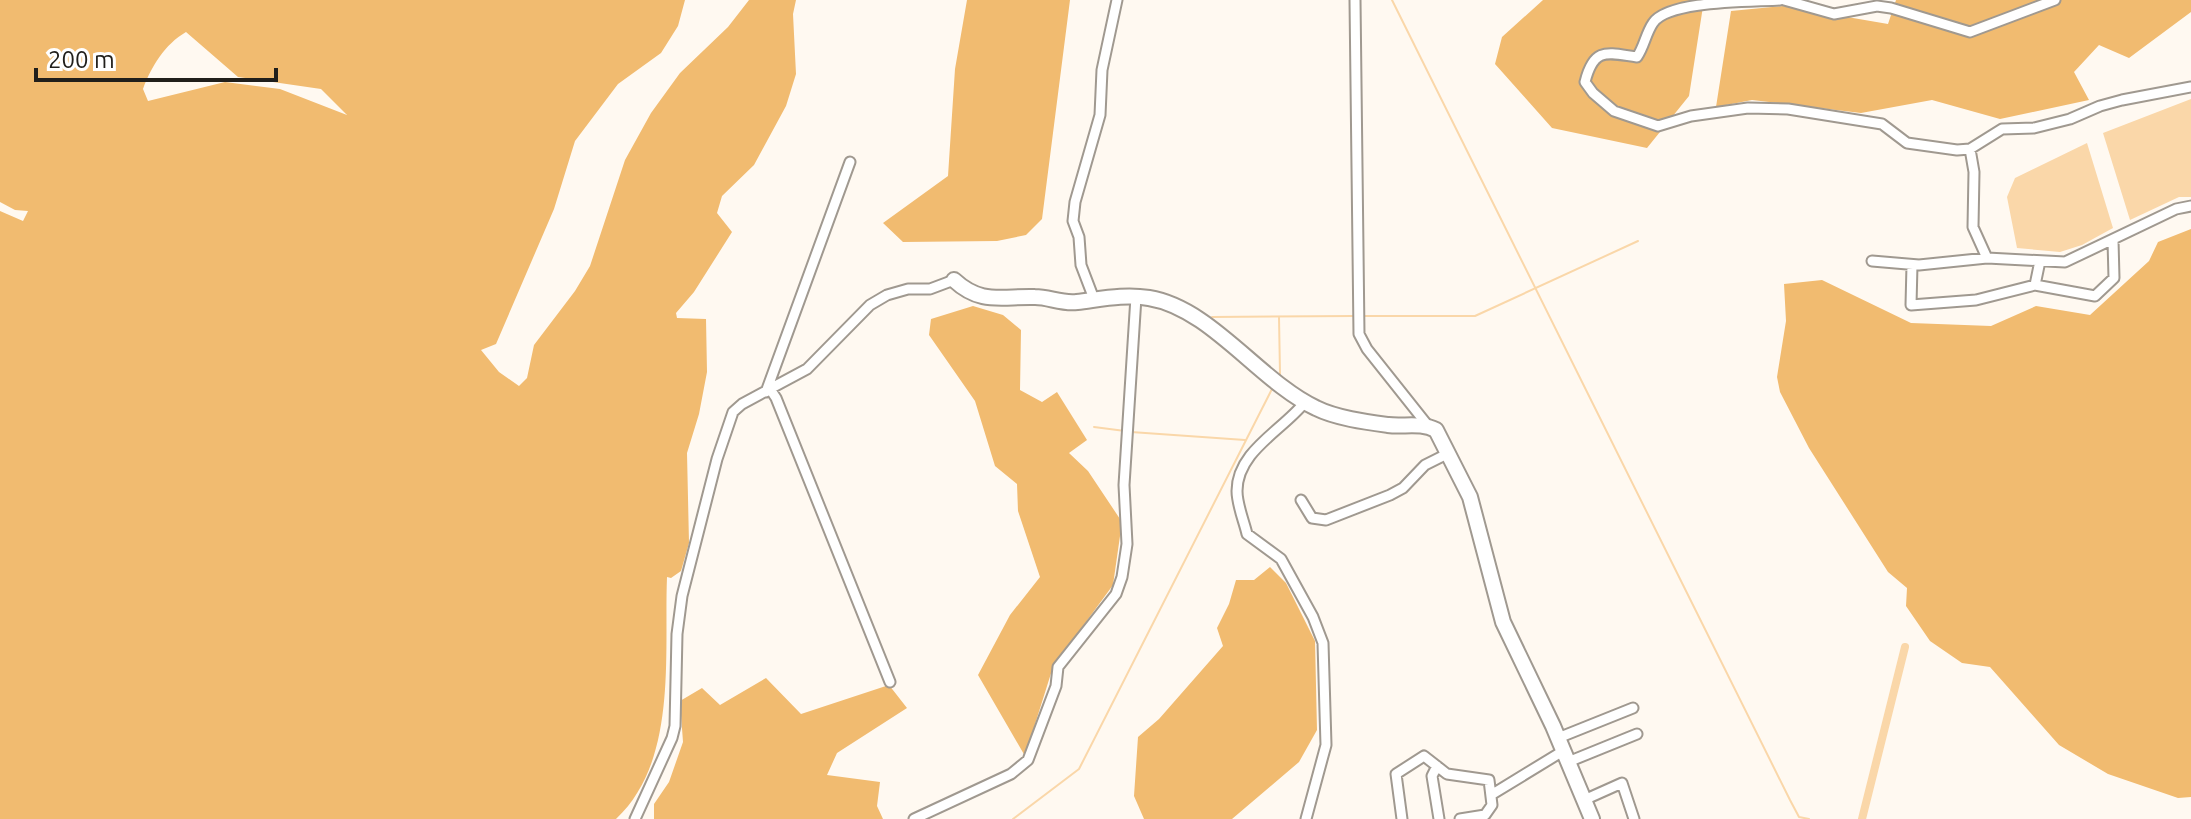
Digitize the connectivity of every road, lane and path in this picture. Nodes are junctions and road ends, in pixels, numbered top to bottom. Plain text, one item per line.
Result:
1 (1117, 0) edge
2 (1355, 0) edge
3 (1782, 0) edge
4 (2055, 0) edge
5 (2191, 87) edge
6 (1970, 149) junction
7 (850, 162) dead end
8 (2191, 206) edge
9 (2113, 240) junction
10 (1987, 258) junction
11 (1872, 261) dead end
12 (2040, 261) junction
13 (1912, 265) junction
14 (954, 280) joint
15 (2035, 285) junction
16 (1136, 297) junction
17 (1094, 299) junction
18 (768, 390) junction
19 (1305, 402) junction
20 (1429, 427) junction
21 (1449, 453) junction
22 (1301, 500) dead end
23 (890, 682) dead end
24 (1633, 708) dead end
25 (1637, 734) dead end
26 (1563, 751) junction
27 (1437, 766) junction
28 (1491, 795) junction
29 (1584, 800) junction
30 (635, 819) edge
31 (914, 819) edge
32 (1306, 819) edge
33 (1402, 819) edge
34 (1439, 819) edge
35 (1460, 819) edge
36 (1592, 819) edge
37 (1634, 819) edge

1 - 17 street
2 - 20 street
3 - 4 street
3 - 6 street
5 - 6 street
6 - 10 street
7 - 18 street
8 - 9 street
9 - 12 street
9 - 15 street
10 - 12 street
10 - 13 street
11 - 13 street
12 - 15 street
13 - 15 street
14 - 17 street
14 - 18 street
16 - 17 street
16 - 19 street
16 - 31 street
18 - 23 street
18 - 30 street
19 - 20 street
19 - 32 street
20 - 21 street
21 - 22 street
21 - 26 street
24 - 26 street
25 - 26 street
26 - 28 street
26 - 29 street
27 - 28 street
27 - 33 street
27 - 34 street
28 - 35 street
29 - 36 street
29 - 37 street

